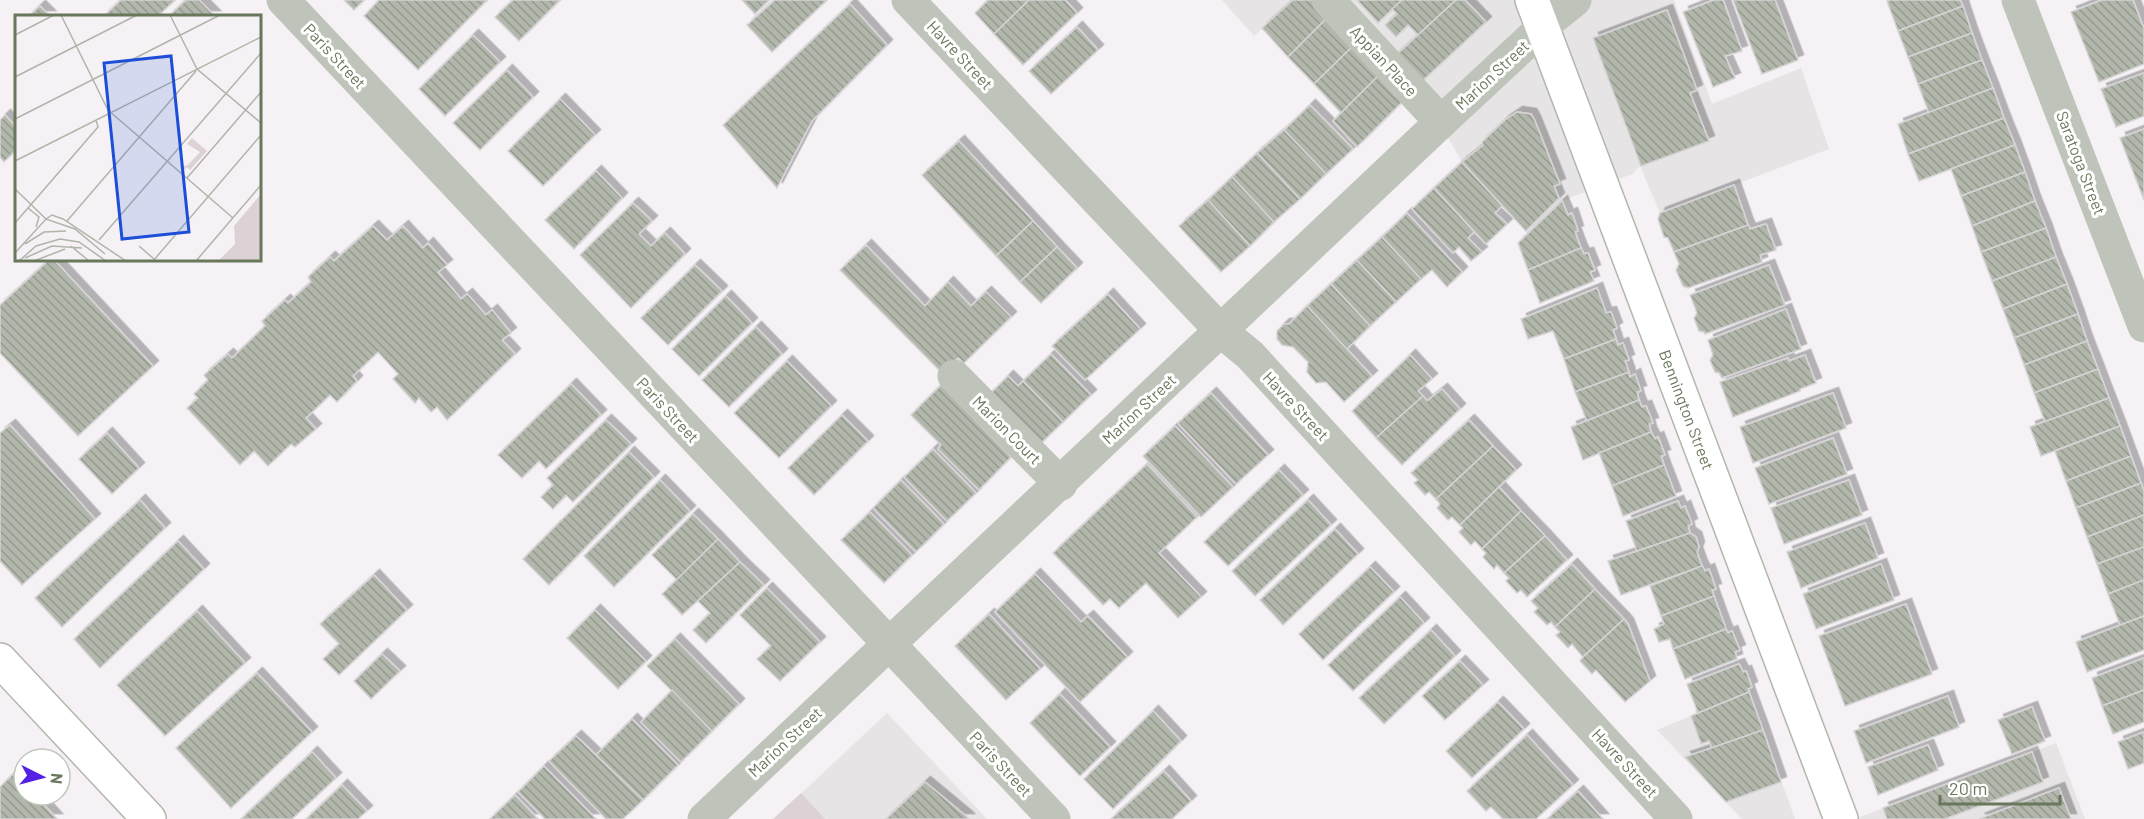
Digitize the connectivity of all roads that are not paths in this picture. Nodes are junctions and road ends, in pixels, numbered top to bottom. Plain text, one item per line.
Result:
1 (283, 0) edge
2 (908, 0) edge
3 (1328, 0) edge
4 (1575, 0) edge
5 (2018, 0) edge
6 (1538, 14) edge
7 (1441, 122) junction
8 (2144, 326) edge
9 (1222, 332) junction
10 (954, 376) dead end
11 (1060, 484) junction
12 (889, 645) junction
13 (0, 660) edge
14 (149, 819) edge
15 (704, 819) edge
16 (1054, 819) edge
17 (1676, 819) edge
18 (1841, 819) edge

1 - 12 street, Paris Street
2 - 9 street, Havre Street
3 - 7 street, Appian Place
4 - 6 street, Marion Street
5 - 8 street, Saratoga Street
6 - 7 street, Marion Street
6 - 18 main road, Bennington Street
7 - 9 street, Marion Street
9 - 11 street, Marion Street
9 - 17 street, Havre Street
10 - 11 street, Marion Court
11 - 12 street, Marion Street
12 - 15 street, Marion Street
12 - 16 street, Paris Street
13 - 14 main road

